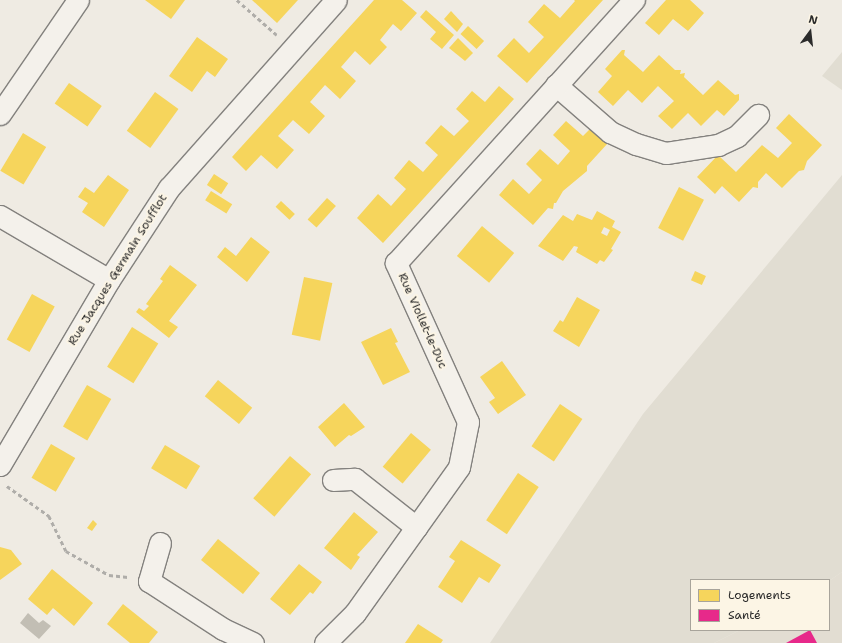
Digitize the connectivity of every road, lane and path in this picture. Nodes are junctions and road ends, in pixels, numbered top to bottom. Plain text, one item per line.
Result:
1 (78, 0) edge
2 (237, 0) edge
3 (336, 0) edge
4 (634, 0) edge
5 (293, 49) junction
6 (556, 85) junction
7 (0, 114) edge
8 (758, 115) dead end
9 (0, 216) edge
10 (109, 280) junction
11 (0, 465) edge
12 (333, 480) dead end
13 (0, 481) edge
14 (416, 527) junction
15 (160, 543) dead end
16 (149, 581) junction
17 (253, 643) edge
18 (325, 643) edge

1 - 7 street
2 - 5 path
3 - 5 street, Rue Jacques Germain Soufflot
4 - 6 street, Rue Viollet-le-Duc
5 - 10 street, Rue Jacques Germain Soufflot
6 - 8 street
6 - 14 street, Rue Viollet-le-Duc
9 - 10 street
10 - 11 street, Rue Jacques Germain Soufflot
12 - 14 street
13 - 16 path
14 - 18 street, Rue Viollet-le-Duc
15 - 16 street
16 - 17 street

